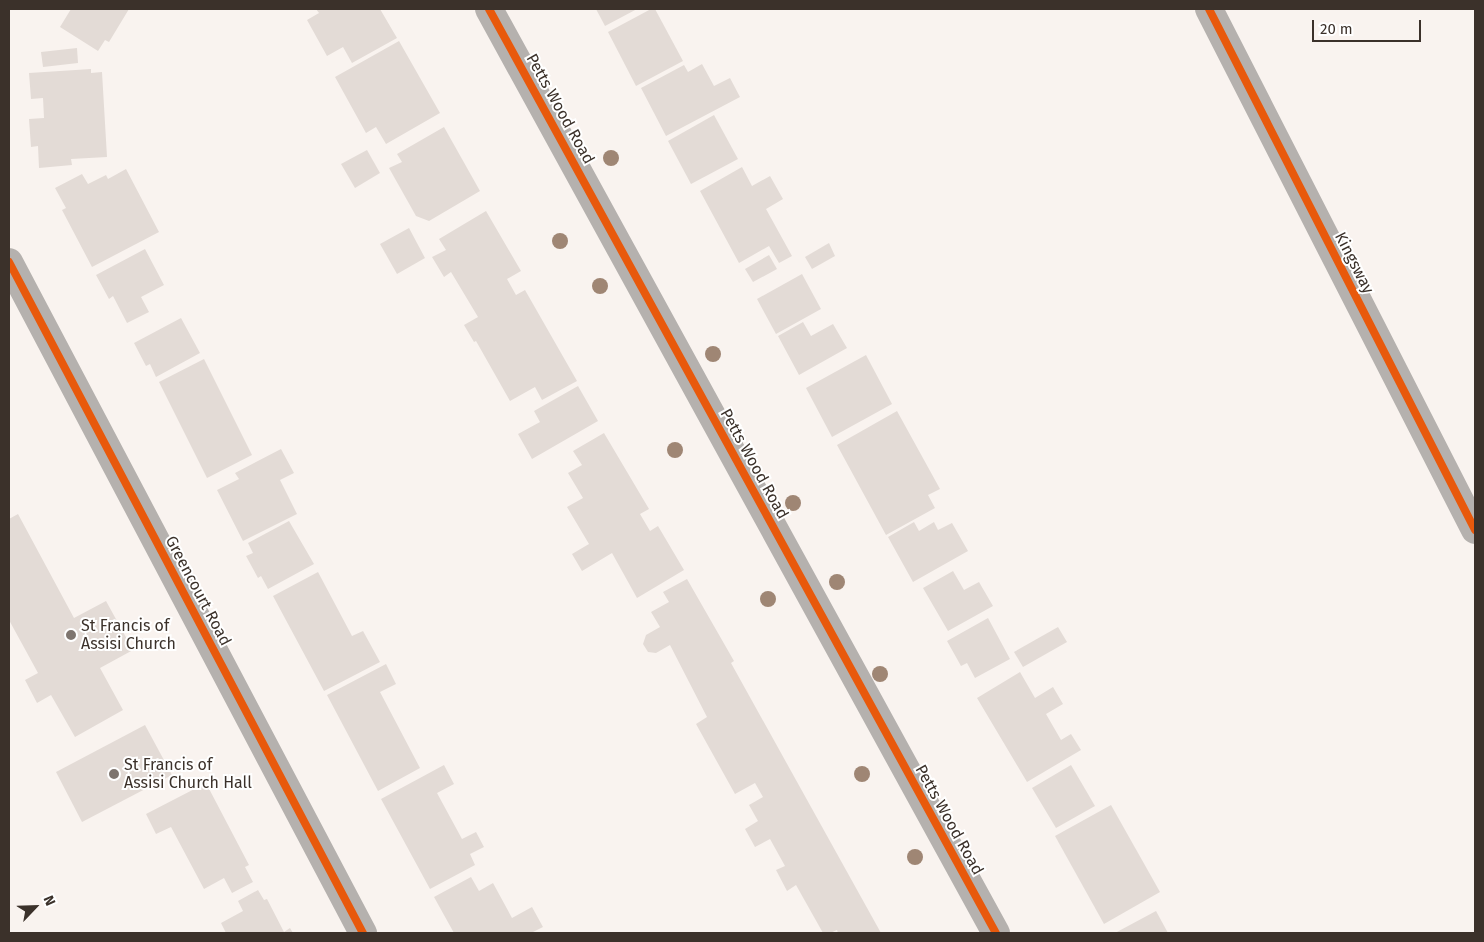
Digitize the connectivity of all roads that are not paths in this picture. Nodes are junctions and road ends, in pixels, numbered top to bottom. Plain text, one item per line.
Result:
1 (489, 9) edge
2 (1209, 9) edge
3 (9, 262) edge
4 (1475, 530) edge
5 (363, 933) edge
6 (996, 933) edge

1 - 6 street, Petts Wood Road
2 - 4 street, Kingsway
3 - 5 street, Greencourt Road

